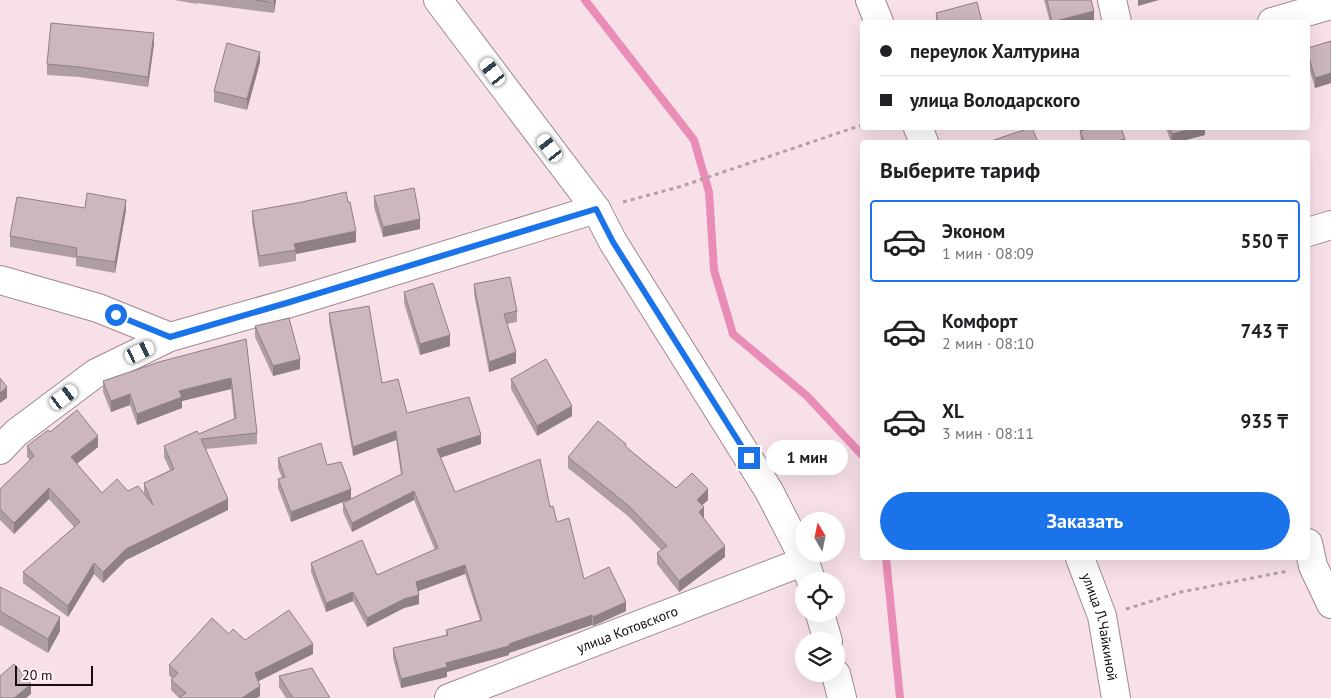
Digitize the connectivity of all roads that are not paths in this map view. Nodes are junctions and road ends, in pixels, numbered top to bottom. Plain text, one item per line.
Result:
1 (438, 0) edge
2 (870, 0) edge
3 (1112, 0) edge
4 (1331, 5) edge
5 (877, 20) edge
6 (1117, 20) edge
7 (1279, 20) edge
8 (596, 209) junction
9 (1331, 226) edge
10 (1310, 231) edge
11 (0, 280) edge
12 (170, 337) junction
13 (0, 450) edge
14 (1310, 555) edge
15 (1081, 560) edge
16 (808, 571) edge
17 (1331, 604) edge
18 (838, 682) edge
19 (449, 698) edge
20 (842, 698) edge
21 (1116, 698) edge

1 - 8 street
2 - 5 street
3 - 6 street
4 - 7 street
8 - 12 street
8 - 16 street
9 - 10 street
11 - 12 street
12 - 13 street
14 - 17 street
15 - 21 street, улица Л.Чайкиной
16 - 19 street, улица Котовского
18 - 20 street

